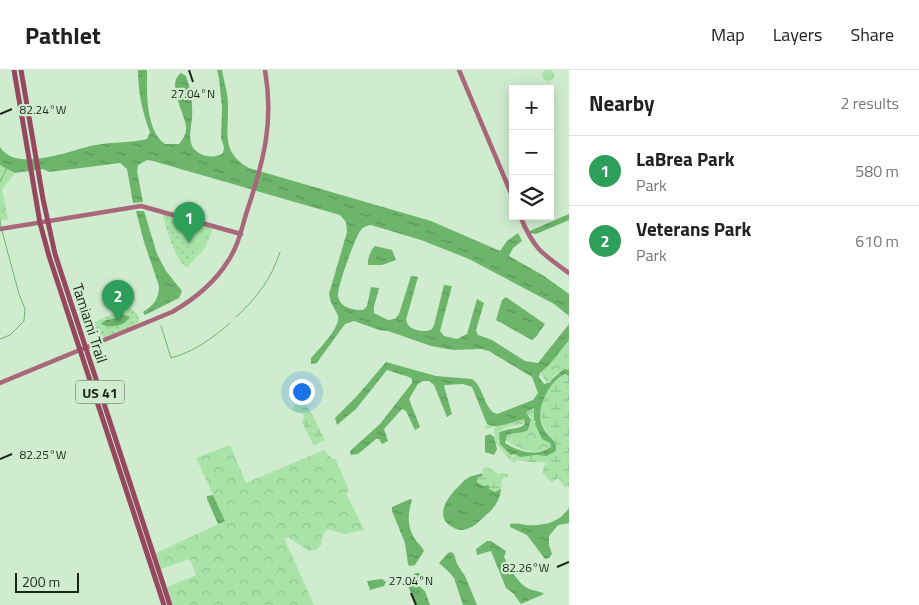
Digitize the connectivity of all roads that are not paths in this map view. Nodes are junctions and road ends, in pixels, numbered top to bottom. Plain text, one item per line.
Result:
1 (14, 70) edge
2 (21, 70) edge
3 (264, 70) edge
4 (459, 70) edge
5 (32, 155) junction
6 (36, 178) junction
7 (509, 189) edge
8 (254, 192) junction
9 (522, 220) edge
10 (47, 221) junction
11 (40, 223) junction
12 (2, 228) edge
13 (240, 234) junction
14 (569, 273) edge
15 (82, 350) junction
16 (0, 384) edge
17 (164, 605) edge
18 (170, 605) edge

1 - 5 main road, Tamiami Trail / US 41
2 - 5 main road, Tamiami Trail / US 41
3 - 8 street
4 - 7 street
5 - 6 main road, Tamiami Trail / US 41
6 - 10 main road, Tamiami Trail / US 41
6 - 11 main road, Tamiami Trail / US 41
8 - 13 street
8 - 15 street
9 - 14 street
10 - 11 street
10 - 13 street
10 - 15 main road, Tamiami Trail / US 41
11 - 12 street
11 - 15 main road, Tamiami Trail / US 41
13 - 15 street
15 - 16 street
15 - 17 main road, Tamiami Trail / US 41
15 - 18 main road, Tamiami Trail / US 41

